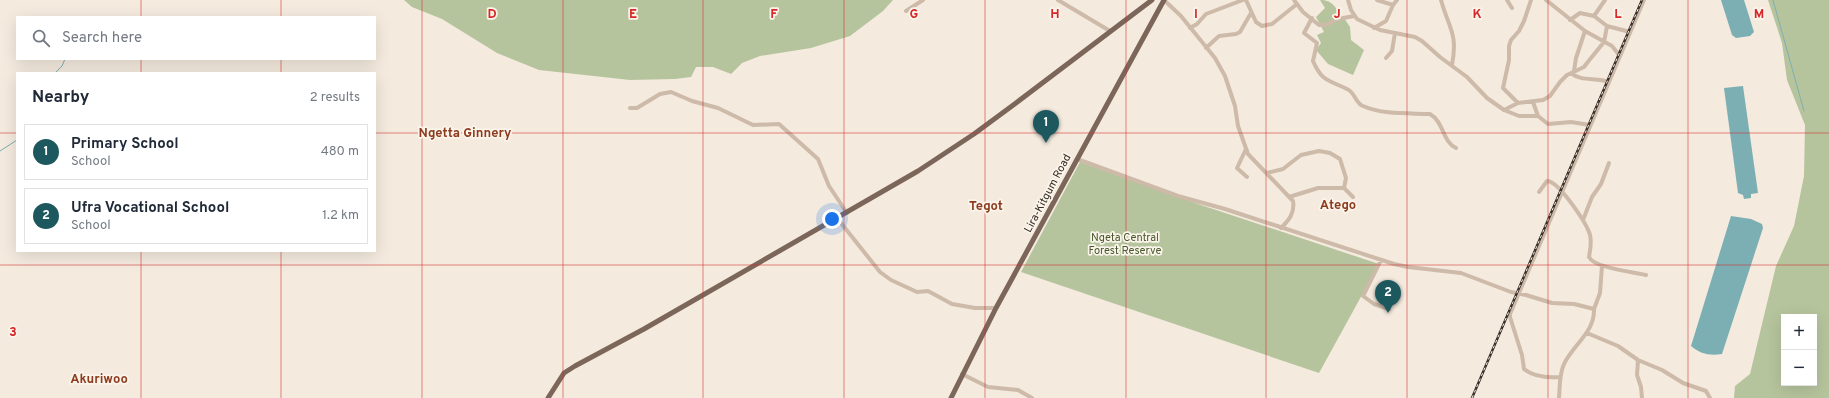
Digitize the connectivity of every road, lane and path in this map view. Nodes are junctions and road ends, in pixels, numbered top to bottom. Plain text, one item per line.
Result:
1 (923, 0) edge
2 (1058, 0) edge
3 (1152, 0) edge
4 (1164, 0) edge
5 (1243, 0) edge
6 (1246, 0) edge
7 (1294, 0) edge
8 (1348, 0) edge
9 (1377, 0) edge
10 (1397, 0) edge
11 (1441, 0) edge
12 (1507, 0) edge
13 (1531, 0) edge
14 (1546, 0) edge
15 (1604, 0) edge
16 (1644, 0) edge
17 (1297, 4) junction
18 (1393, 5) junction
19 (1512, 8) dead end
20 (906, 11) dead end
21 (1251, 13) junction
22 (1354, 16) junction
23 (1594, 16) junction
24 (1312, 18) junction
25 (1570, 20) junction
26 (1607, 26) junction
27 (1190, 28) junction
28 (1374, 28) junction
29 (1110, 31) junction
30 (1585, 31) junction
31 (1630, 32) junction
32 (1394, 33) junction
33 (1604, 42) junction
34 (1206, 48) junction
35 (1620, 56) junction
36 (1386, 58) dead end
37 (1452, 65) junction
38 (1572, 72) junction
39 (1609, 82) junction
40 (1534, 102) junction
41 (1518, 103) junction
42 (630, 108) dead end
43 (1504, 110) junction
44 (1538, 116) junction
45 (1590, 125) junction
46 (1246, 148) junction
47 (1456, 148) dead end
48 (1077, 158) junction
49 (1609, 163) dead end
50 (1267, 173) junction
51 (1246, 177) dead end
52 (1344, 188) junction
53 (1562, 190) junction
54 (1539, 192) dead end
55 (1289, 197) junction
56 (1354, 197) dead end
57 (847, 212) junction
58 (837, 218) junction
59 (1583, 220) junction
60 (1281, 228) junction
61 (1381, 260) junction
62 (1602, 266) junction
63 (1646, 275) dead end
64 (1518, 293) junction
65 (996, 308) junction
66 (1389, 309) dead end
67 (1594, 309) junction
68 (1587, 333) junction
69 (1638, 360) junction
70 (962, 374) junction
71 (1560, 377) junction
72 (548, 398) edge
73 (951, 398) edge
74 (1032, 398) edge
75 (1559, 398) edge
76 (1642, 398) edge
77 (1710, 398) edge

1 - 20 street
2 - 29 street
3 - 29 main road
4 - 27 street
4 - 48 main road, Lira-Kitgum Road
5 - 27 street
6 - 21 street
7 - 17 street
8 - 22 street
9 - 18 street
10 - 18 street
11 - 37 street
12 - 19 street
13 - 41 street
14 - 25 street
15 - 23 street
16 - 31 street
17 - 21 street
17 - 24 street
18 - 28 street
21 - 34 street
22 - 24 street
22 - 28 street
23 - 25 street
23 - 26 street
24 - 47 street
25 - 30 street
26 - 31 street
26 - 33 street
27 - 34 street
28 - 32 street
29 - 57 main road
30 - 33 street
30 - 38 street
31 - 35 street
32 - 36 street
32 - 37 street
33 - 35 street
33 - 38 street
34 - 46 street
35 - 39 street
37 - 43 street
38 - 39 street
38 - 40 street
39 - 45 street
40 - 41 street
40 - 44 street
41 - 43 street
42 - 57 street
43 - 44 street
44 - 45 street
45 - 53 street
46 - 50 street
46 - 51 street
48 - 60 street
48 - 65 main road, Lira-Kitgum Road
49 - 59 street
50 - 52 street
50 - 55 street
52 - 55 street
52 - 56 street
53 - 54 street
53 - 59 street
53 - 64 street
55 - 60 street
57 - 58 main road
58 - 65 street
58 - 72 main road
59 - 62 street
60 - 61 street
61 - 64 street
61 - 66 street
62 - 63 street
62 - 67 street
64 - 67 street
64 - 71 street
65 - 70 main road, Lira-Kitgum Road
67 - 68 street
68 - 69 street
68 - 71 street
69 - 76 street
69 - 77 street
70 - 73 main road, Lira-Kitgum Road
70 - 74 street
71 - 75 street

